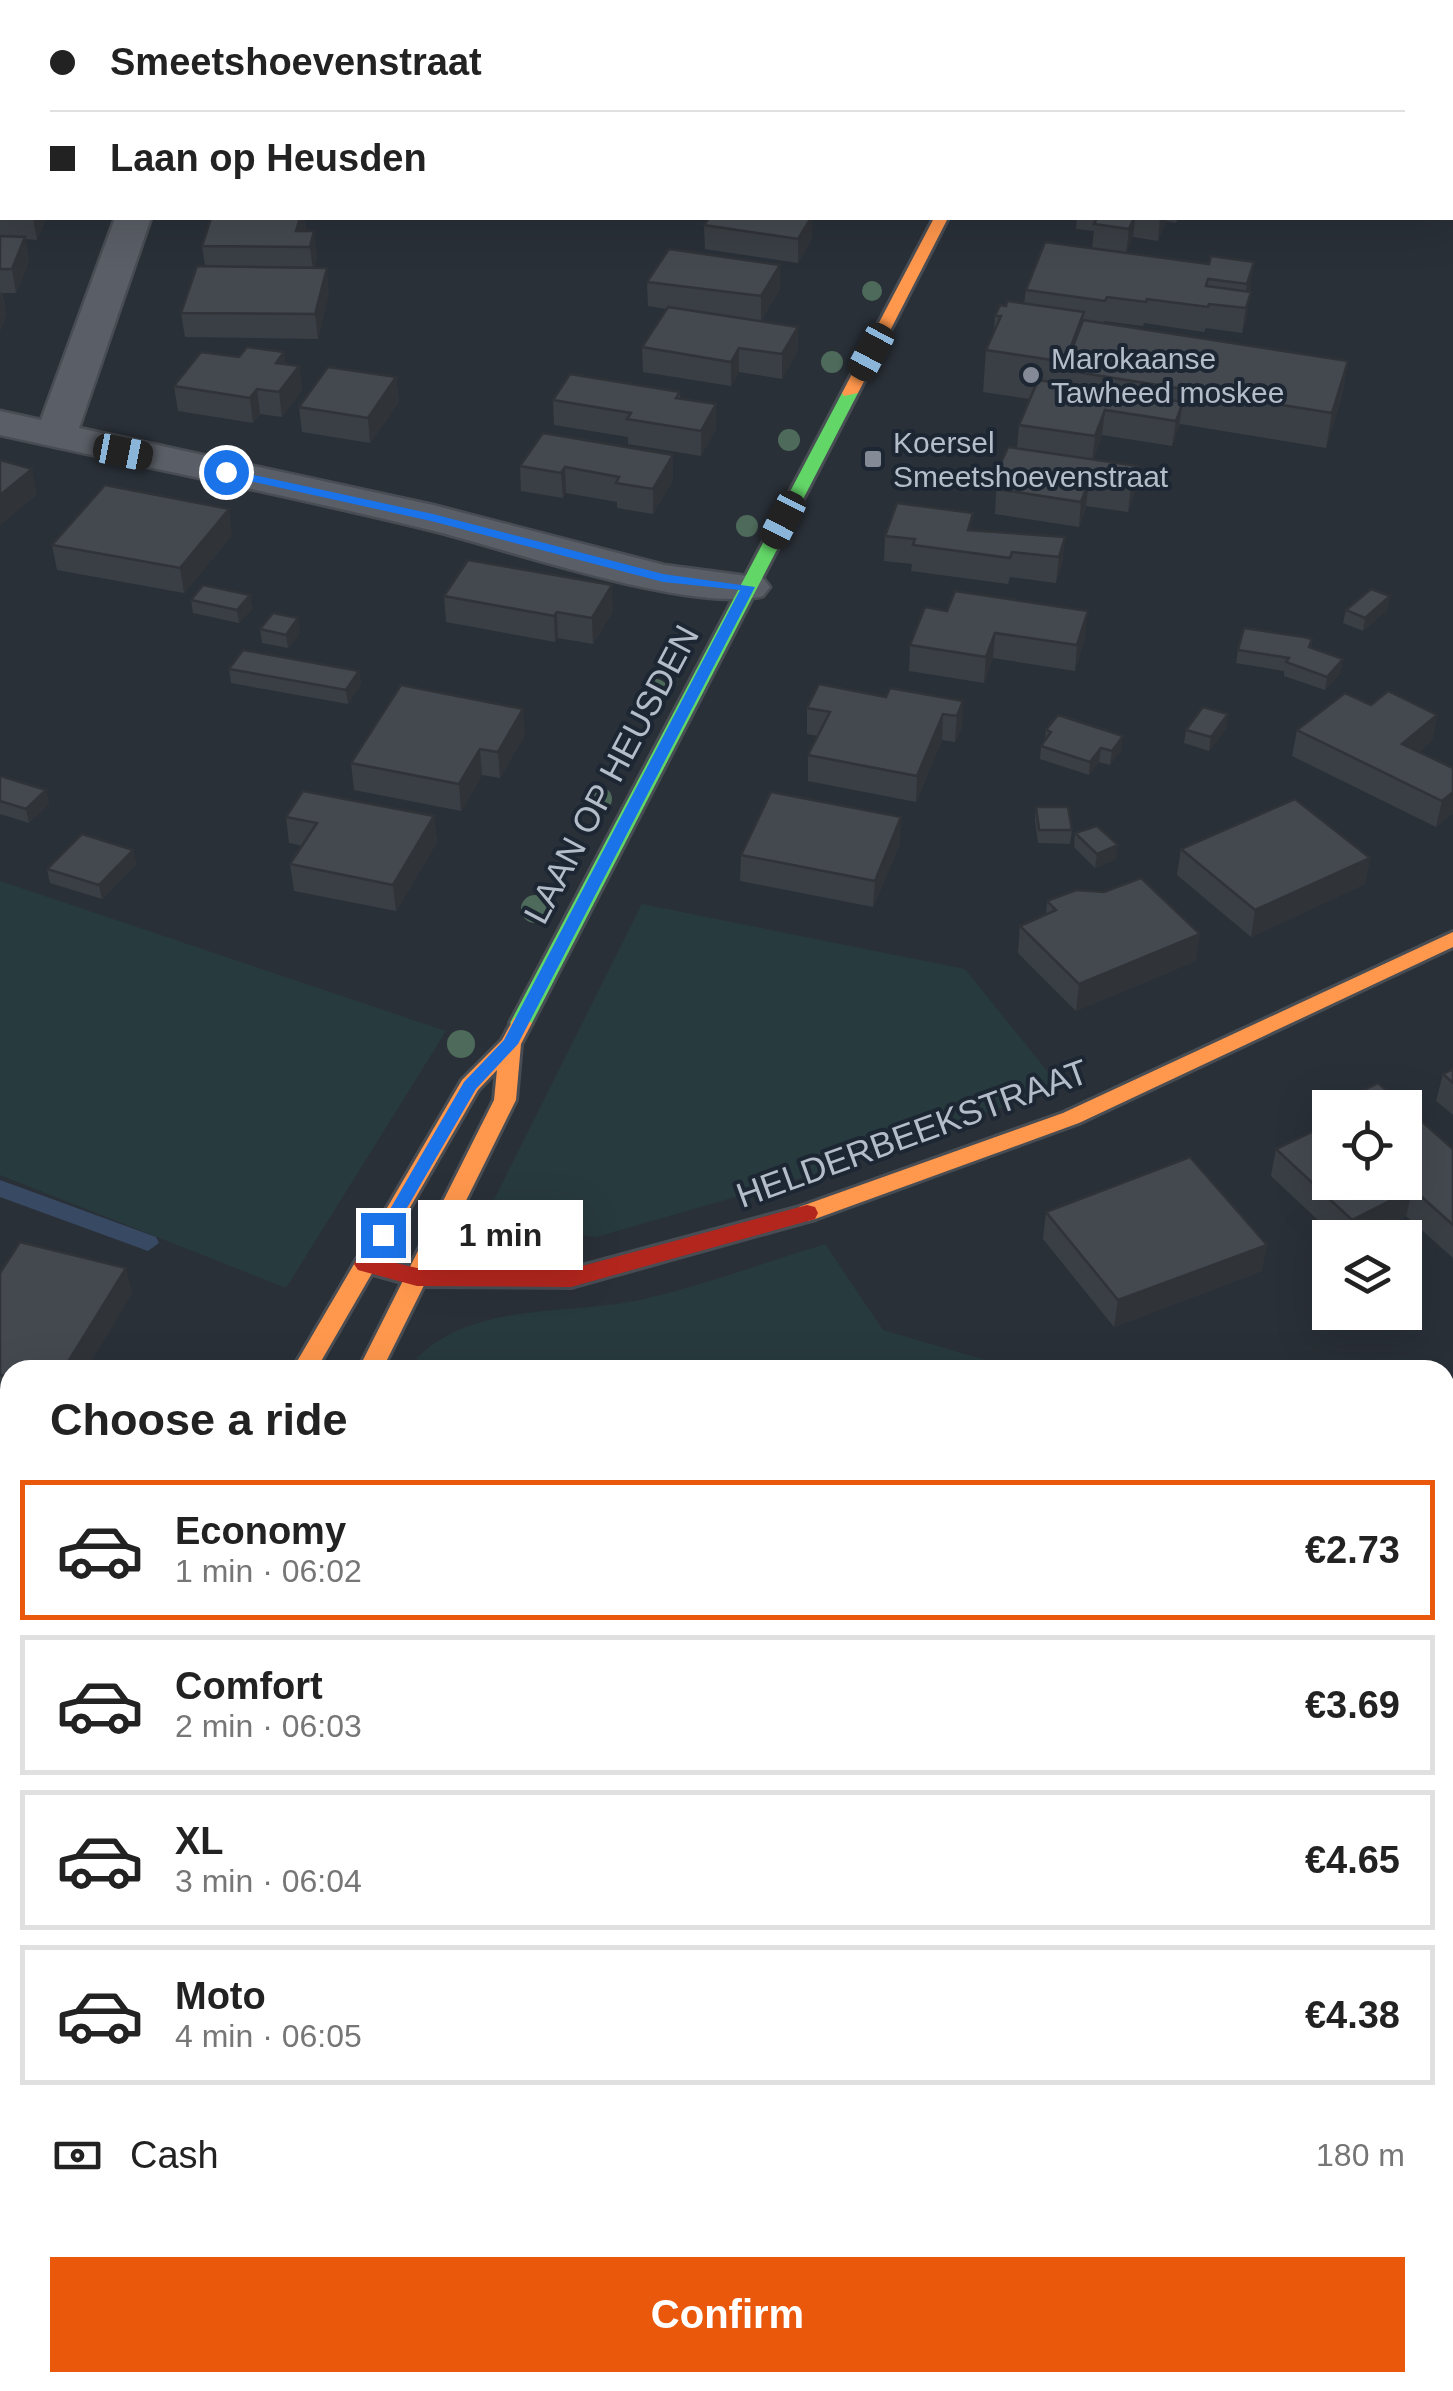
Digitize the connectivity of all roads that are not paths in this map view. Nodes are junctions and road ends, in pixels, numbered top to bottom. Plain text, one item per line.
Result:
1 (133, 220) edge
2 (940, 220) edge
3 (0, 423) edge
4 (54, 438) junction
5 (748, 587) junction
6 (1453, 939) edge
7 (510, 1044) junction
8 (366, 1264) junction
9 (418, 1277) junction
10 (310, 1360) edge
11 (375, 1360) edge

1 - 4 street
2 - 5 street, LAAN OP HEUSDEN
3 - 4 street
4 - 5 street
5 - 7 street, LAAN OP HEUSDEN
6 - 9 street, HELDERBEEKSTRAAT
7 - 8 street, LAAN OP HEUSDEN
7 - 9 street, LAAN OP HEUSDEN
8 - 9 street, HELDERBEEKSTRAAT
8 - 10 street, LAAN OP HEUSDEN
9 - 11 street, LAAN OP HEUSDEN

